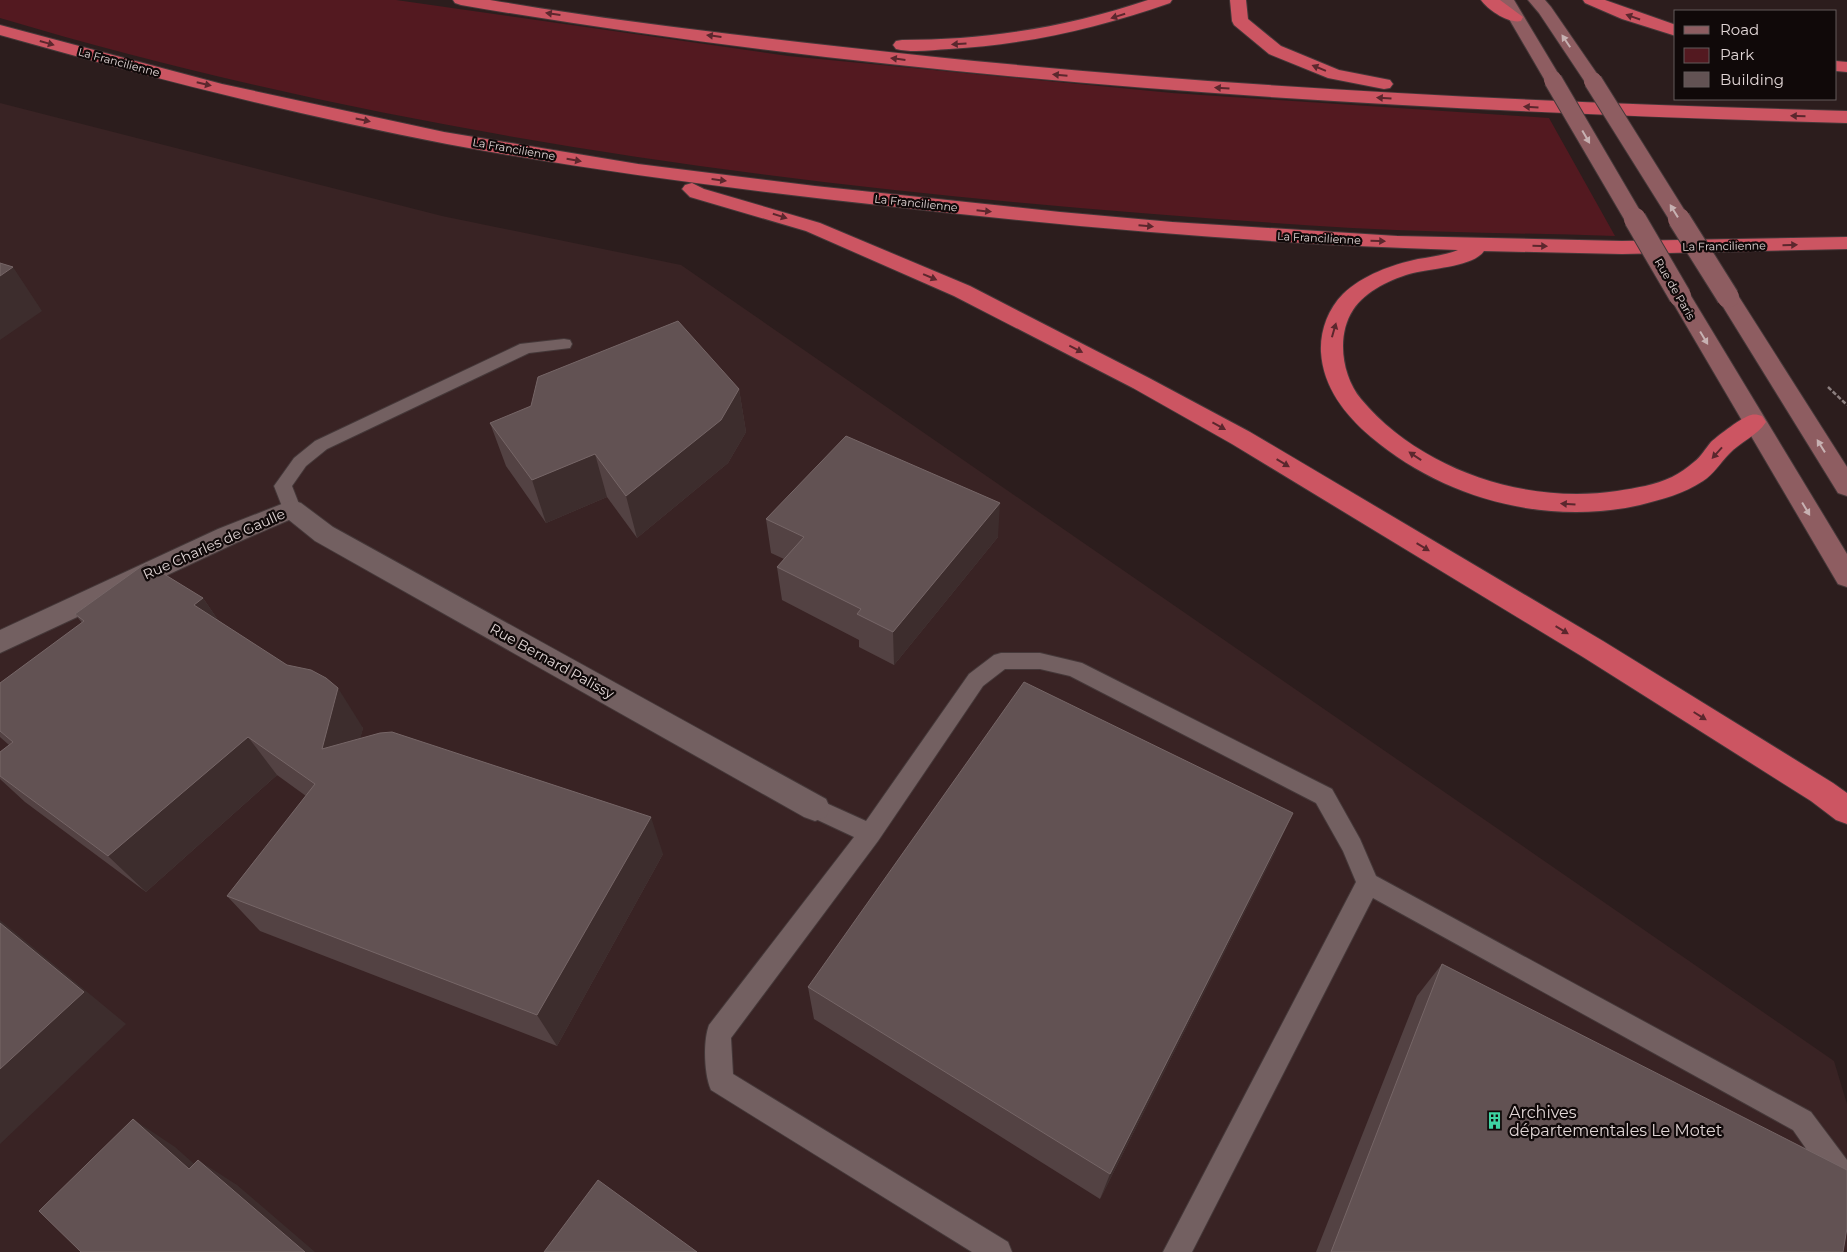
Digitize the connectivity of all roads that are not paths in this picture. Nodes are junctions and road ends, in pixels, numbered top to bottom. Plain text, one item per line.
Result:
1 (461, 0) edge
2 (1164, 0) edge
3 (1238, 0) edge
4 (1489, 0) edge
5 (1506, 0) edge
6 (1536, 0) edge
7 (1591, 0) edge
8 (1515, 17) junction
9 (0, 30) edge
10 (1674, 30) edge
11 (763, 43) junction
12 (1450, 103) junction
13 (1847, 117) edge
14 (670, 174) junction
15 (1847, 243) edge
16 (1491, 246) junction
17 (564, 344) dead end
18 (1754, 422) junction
19 (1847, 487) edge
20 (292, 509) junction
21 (1847, 577) edge
22 (0, 642) edge
23 (815, 808) joint
24 (1847, 810) edge
25 (870, 834) junction
26 (1368, 882) junction
27 (1847, 1206) edge
28 (998, 1252) edge
29 (1176, 1252) edge

11 -> 1 highway
2 -> 11 highway
12 -> 3 highway
4 - 8 highway
5 - 8 main road, Rue de Paris
19 -> 6 main road, bridge
10 -> 7 highway
8 -> 18 main road, Rue de Paris, bridge
9 -> 14 highway, La Francilienne
12 -> 11 highway
13 -> 12 highway
14 -> 16 highway, La Francilienne
14 -> 24 highway
16 -> 15 highway, La Francilienne
18 -> 16 highway
17 - 20 lane
18 -> 21 main road, Rue de Paris
20 - 22 street, Rue Charles de Gaulle
20 - 23 street, Rue Bernard Palissy
23 - 25 lane
25 - 26 lane
25 - 28 lane
26 - 27 lane
26 - 29 lane

